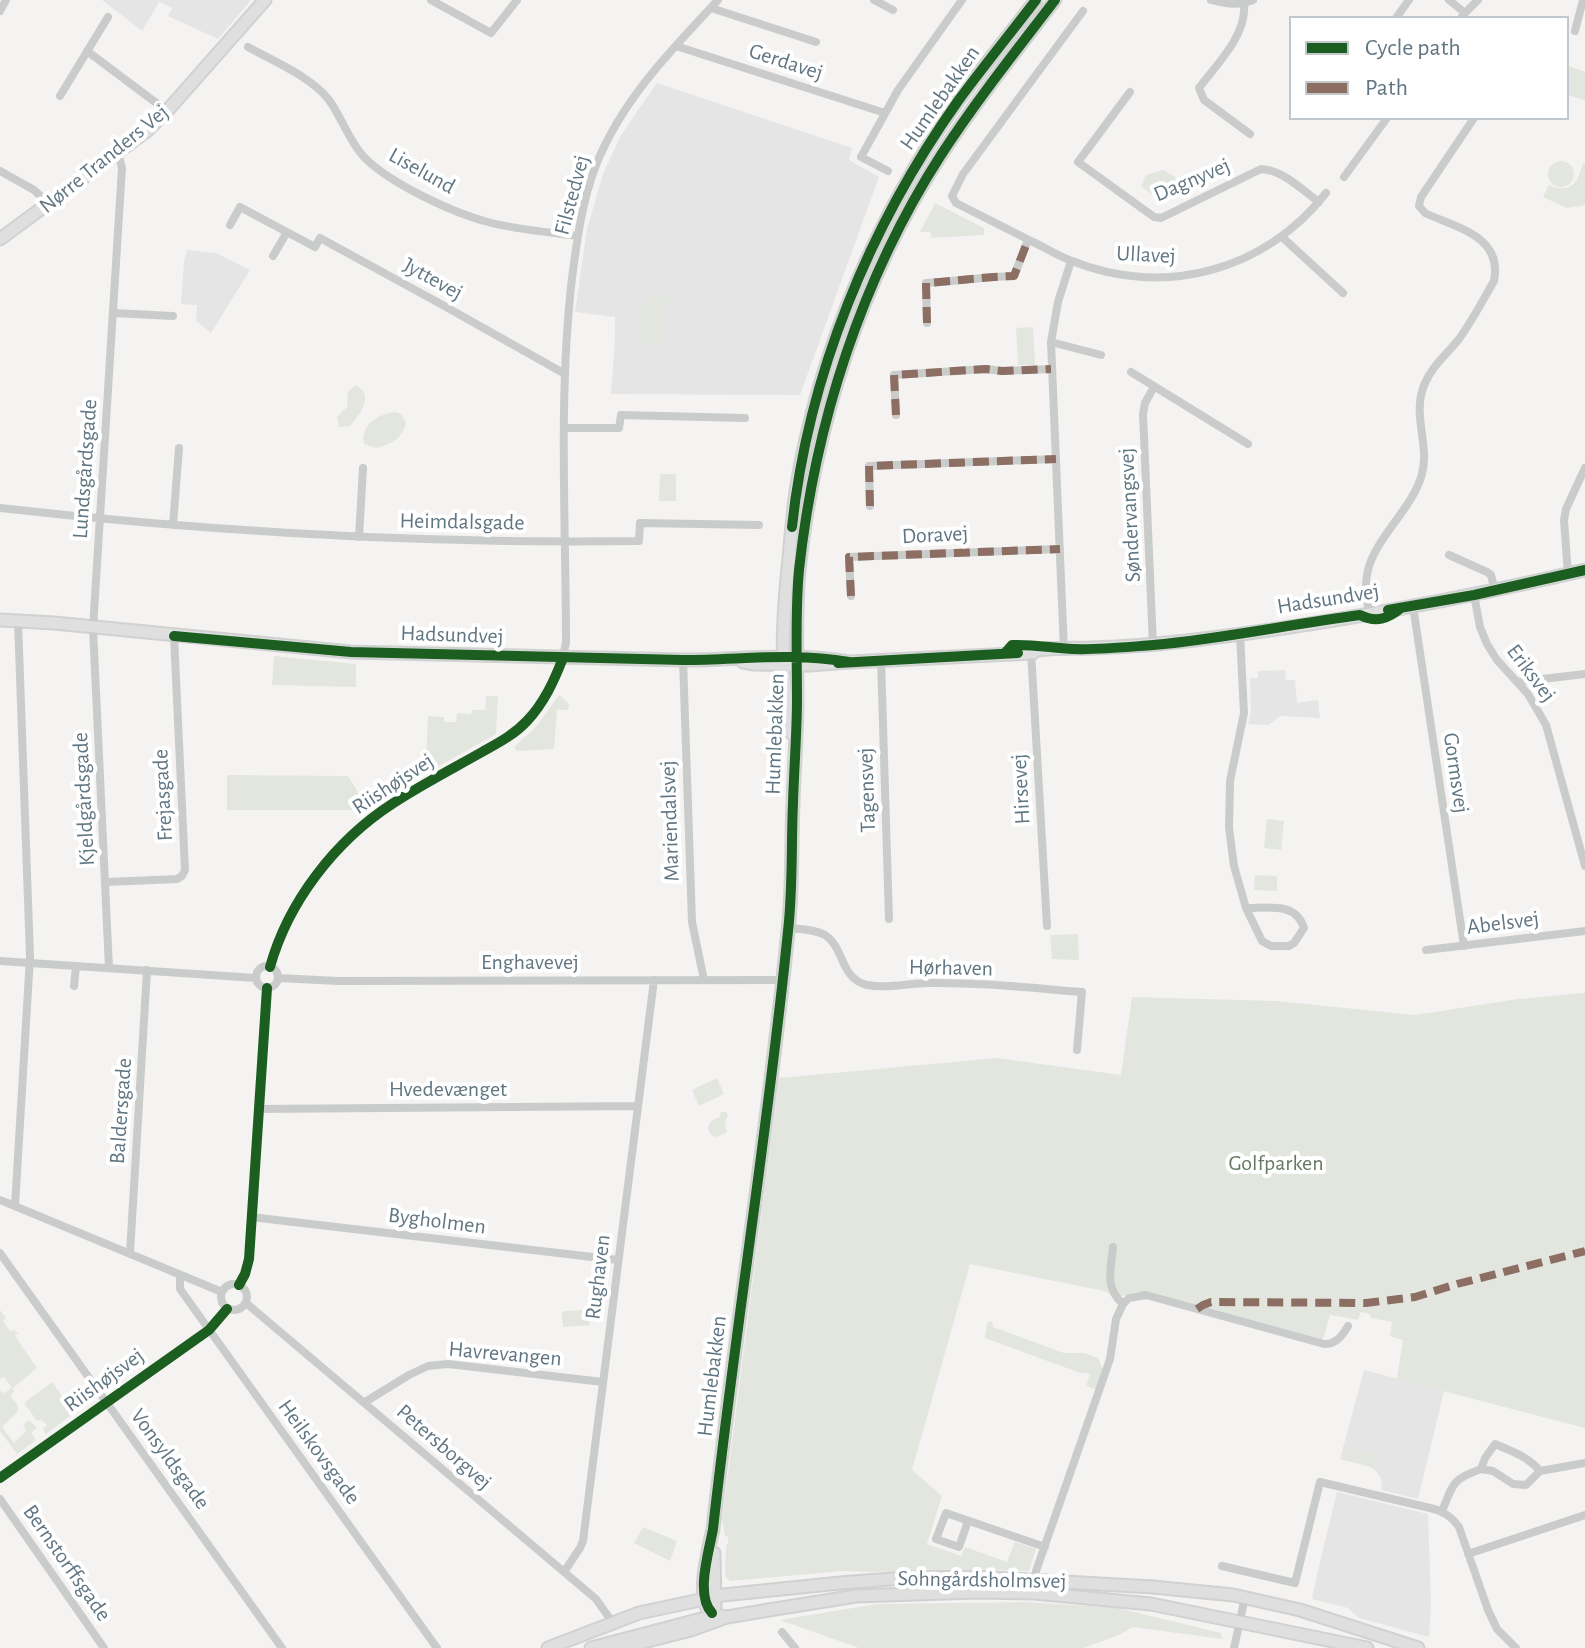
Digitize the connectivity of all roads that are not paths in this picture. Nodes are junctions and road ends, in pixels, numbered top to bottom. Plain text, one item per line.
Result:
1 (6, 0) edge
2 (265, 0) edge
3 (431, 0) edge
4 (517, 0) edge
5 (718, 0) edge
6 (874, 0) edge
7 (962, 0) edge
8 (1036, 0) edge
9 (1055, 0) edge
10 (1211, 0) edge
11 (1253, 0) edge
12 (1449, 0) edge
13 (1478, 0) edge
14 (1583, 0) edge
15 (1244, 4) junction
16 (711, 8) junction
17 (893, 10) dead end
18 (0, 11) edge
19 (1083, 11) dead end
20 (1463, 15) edge
21 (108, 17) dead end
22 (1575, 31) dead end
23 (816, 42) dead end
24 (676, 46) junction
25 (248, 47) dead end
26 (87, 51) junction
27 (1130, 92) dead end
28 (60, 96) dead end
29 (167, 111) junction
30 (885, 113) junction
31 (1386, 120) edge
32 (1473, 120) edge
33 (1250, 134) dead end
34 (118, 153) junction
35 (0, 171) edge
36 (888, 171) dead end
37 (1344, 177) dead end
38 (1326, 193) dead end
39 (1319, 202) junction
40 (49, 204) junction
41 (230, 225) dead end
42 (287, 232) junction
43 (578, 236) junction
44 (1282, 237) junction
45 (0, 239) edge
46 (1028, 240) junction
47 (273, 256) dead end
48 (1071, 261) junction
49 (1343, 293) dead end
50 (113, 313) junction
51 (173, 316) dead end
52 (927, 323) dead end
53 (1051, 342) junction
54 (1101, 355) dead end
55 (1051, 369) junction
56 (1131, 372) dead end
57 (565, 374) junction
58 (1154, 387) junction
59 (896, 415) dead end
60 (745, 418) dead end
61 (564, 428) junction
62 (1248, 444) dead end
63 (179, 448) dead end
64 (1056, 459) junction
65 (363, 468) dead end
66 (1585, 468) edge
67 (870, 506) dead end
68 (0, 508) edge
69 (100, 520) junction
70 (173, 525) junction
71 (759, 525) dead end
72 (359, 537) junction
73 (565, 542) junction
74 (1060, 549) junction
75 (1449, 555) dead end
76 (1585, 570) edge
77 (1568, 574) junction
78 (1495, 591) junction
79 (1474, 595) junction
80 (851, 596) dead end
81 (1413, 606) junction
82 (1369, 613) junction
83 (0, 620) edge
84 (18, 621) junction
85 (93, 628) junction
86 (1240, 634) junction
87 (174, 636) junction
88 (1153, 645) junction
89 (1068, 650) junction
90 (1029, 652) junction
91 (563, 658) junction
92 (683, 660) junction
93 (790, 660) junction
94 (881, 660) junction
95 (1585, 674) edge
96 (1517, 682) junction
97 (1585, 866) edge
98 (106, 882) junction
99 (1246, 908) junction
100 (889, 919) dead end
101 (1047, 926) dead end
102 (789, 928) junction
103 (1585, 931) edge
104 (1464, 946) junction
105 (1426, 950) dead end
106 (0, 961) edge
107 (30, 963) junction
108 (76, 966) junction
109 (270, 967) junction
110 (109, 968) junction
111 (147, 970) junction
112 (256, 978) junction
113 (278, 978) junction
114 (654, 980) junction
115 (704, 980) junction
116 (783, 980) junction
117 (74, 986) dead end
118 (267, 988) junction
119 (1077, 1050) dead end
120 (638, 1106) junction
121 (258, 1109) junction
122 (0, 1200) edge
123 (15, 1206) junction
124 (251, 1217) junction
125 (1113, 1247) dead end
126 (0, 1253) edge
127 (130, 1253) junction
128 (618, 1260) junction
129 (180, 1275) junction
130 (239, 1285) junction
131 (222, 1292) junction
132 (246, 1303) junction
133 (1123, 1304) junction
134 (227, 1309) junction
135 (1348, 1326) dead end
136 (209, 1330) junction
137 (603, 1382) junction
138 (365, 1402) junction
139 (107, 1403) junction
140 (1585, 1463) edge
141 (1481, 1469) junction
142 (1540, 1471) junction
143 (0, 1478) edge
144 (0, 1499) edge
145 (1442, 1511) junction
146 (1585, 1515) edge
147 (968, 1521) junction
148 (1045, 1547) junction
149 (1468, 1554) junction
150 (1222, 1566) dead end
151 (564, 1572) junction
152 (1035, 1579) junction
153 (709, 1597) junction
154 (1245, 1597) junction
155 (712, 1613) junction
156 (727, 1617) junction
157 (1240, 1622) junction
158 (613, 1623) junction
159 (782, 1632) dead end
160 (104, 1648) edge
161 (282, 1648) edge
162 (437, 1648) edge
163 (548, 1648) edge
164 (591, 1648) edge
165 (620, 1648) edge
166 (795, 1648) edge
167 (1234, 1648) edge
168 (1367, 1648) edge
169 (1418, 1648) edge
170 (1516, 1648) edge

1 - 18 street
2 - 29 street, Nørre Tranders Vej
3 - 4 street
5 - 16 street, Filstedvej
6 - 17 street
7 - 30 street
8 - 93 street, Humlebakken
9 - 93 street, Humlebakken
10 - 15 street
11 - 15 street
12 - 20 street
13 - 20 street
14 - 22 street
15 - 33 street
16 - 23 street
16 - 24 street, Filstedvej
19 - 46 street, Ullavej
21 - 26 street
24 - 30 street, Gerdavej
24 - 43 street, Filstedvej
25 - 43 street, Liselund
26 - 28 street
26 - 29 street
27 - 39 street, Dagnyvej
29 - 34 street, Nørre Tranders Vej
30 - 36 street
31 - 37 street
32 - 82 street
34 - 40 street, Nørre Tranders Vej
34 - 50 street, Lundsgårdsgade
35 - 40 street
38 - 39 street, Ullavej
39 - 44 street, Ullavej
40 - 45 street, Nørre Tranders Vej
41 - 42 street, Jyttevej
42 - 47 street
42 - 57 street, Jyttevej
43 - 57 street, Filstedvej
44 - 48 street, Ullavej
44 - 49 street
46 - 48 street, Ullavej
46 - 52 street
48 - 53 street
50 - 51 street
50 - 69 street, Lundsgårdsgade
53 - 54 street
53 - 55 street
55 - 59 street
55 - 64 street
56 - 58 street
57 - 61 street, Filstedvej
58 - 62 street
58 - 88 street, Søndervangsvej
60 - 61 street
61 - 73 street, Filstedvej
63 - 70 street
64 - 67 street
64 - 74 street
65 - 72 street
66 - 77 street
68 - 69 street, Heimdalsgade
69 - 70 street, Heimdalsgade
69 - 85 street, Lundsgårdsgade
70 - 72 street, Heimdalsgade
71 - 73 street, Heimdalsgade
72 - 73 street, Heimdalsgade
73 - 91 street, Filstedvej
74 - 80 street, Doravej
74 - 89 street
75 - 78 street
76 - 77 street, Hadsundvej
77 - 78 street, Hadsundvej
78 - 79 street, Hadsundvej
79 - 81 street, Hadsundvej
79 - 96 street, Eriksvej
81 - 82 street, Hadsundvej
81 - 104 street, Gormsvej
82 - 86 street, Hadsundvej
83 - 84 street, Hadsundvej
84 - 85 street, Hadsundvej
84 - 107 street
85 - 87 street, Hadsundvej
85 - 98 street, Kjeldgårdsgade
86 - 88 street, Hadsundvej
86 - 99 street
87 - 91 street, Hadsundvej
87 - 98 street, Frejasgade
88 - 89 street, Hadsundvej
89 - 90 street, Hadsundvej
90 - 94 street, Hadsundvej
90 - 101 street, Hirsevej
91 - 92 street, Hadsundvej
91 - 109 street, Riishøjsvej
92 - 93 street, Hadsundvej
92 - 115 street, Mariendalsvej
93 - 94 street, Hadsundvej
93 - 102 street, Humlebakken
94 - 100 street, Tagensvej
95 - 96 street
96 - 97 street, Eriksvej
98 - 110 street, Kjeldgårdsgade
99 - 99 street
102 - 116 street, Humlebakken
102 - 119 street, Hørhaven
103 - 104 street, Abelsvej
104 - 105 street, Abelsvej
106 - 107 street
107 - 108 street
107 - 123 street
108 - 110 street
108 - 117 street
109 - 112 street
109 - 113 street
110 - 111 street
111 - 112 street
111 - 127 street, Baldersgade
112 - 118 street
113 - 114 street, Enghavevej
113 - 118 street
114 - 115 street, Enghavevej
114 - 120 street, Rughaven
115 - 116 street, Enghavevej
116 - 153 street, Humlebakken
118 - 121 street
120 - 121 street, Hvedevænget
120 - 128 street, Rughaven
121 - 124 street
122 - 123 street
123 - 127 street
124 - 128 street, Bygholmen
124 - 130 street
125 - 133 street
126 - 139 street, Vonsyldsgade
127 - 129 street
128 - 137 street, Rughaven
129 - 131 street
129 - 136 street, Heilskovsgade
130 - 131 street
130 - 132 street
131 - 134 street
132 - 134 street
132 - 138 street, Petersborgvej
133 - 135 street
133 - 148 street
134 - 136 street, Riishøjsvej
136 - 139 street, Riishøjsvej
136 - 162 street, Heilskovsgade
137 - 138 street, Havrevangen
137 - 151 street, Rughaven
138 - 151 street, Petersborgvej
139 - 143 street, Riishøjsvej
139 - 161 street, Vonsyldsgade
140 - 142 street
141 - 142 street
141 - 142 street
141 - 145 street
144 - 160 street, Bernstorffsgade
145 - 149 street
145 - 150 street
146 - 149 street
147 - 147 street
147 - 148 street
148 - 152 street
149 - 170 street
151 - 158 street, Petersborgvej
152 - 153 street, Sohngårdsholmsvej
152 - 154 street, Sohngårdsholmsvej
153 - 155 street
153 - 158 street, Sohngårdsholmsvej
154 - 157 street
154 - 169 street, Sohngårdsholmsvej
155 - 156 street
155 - 164 street
156 - 157 street, Sohngårdsholmsvej
156 - 165 street, Sohngårdsholmsvej
157 - 167 street
157 - 168 street, Sohngårdsholmsvej
158 - 163 street, Sohngårdsholmsvej
159 - 166 street

